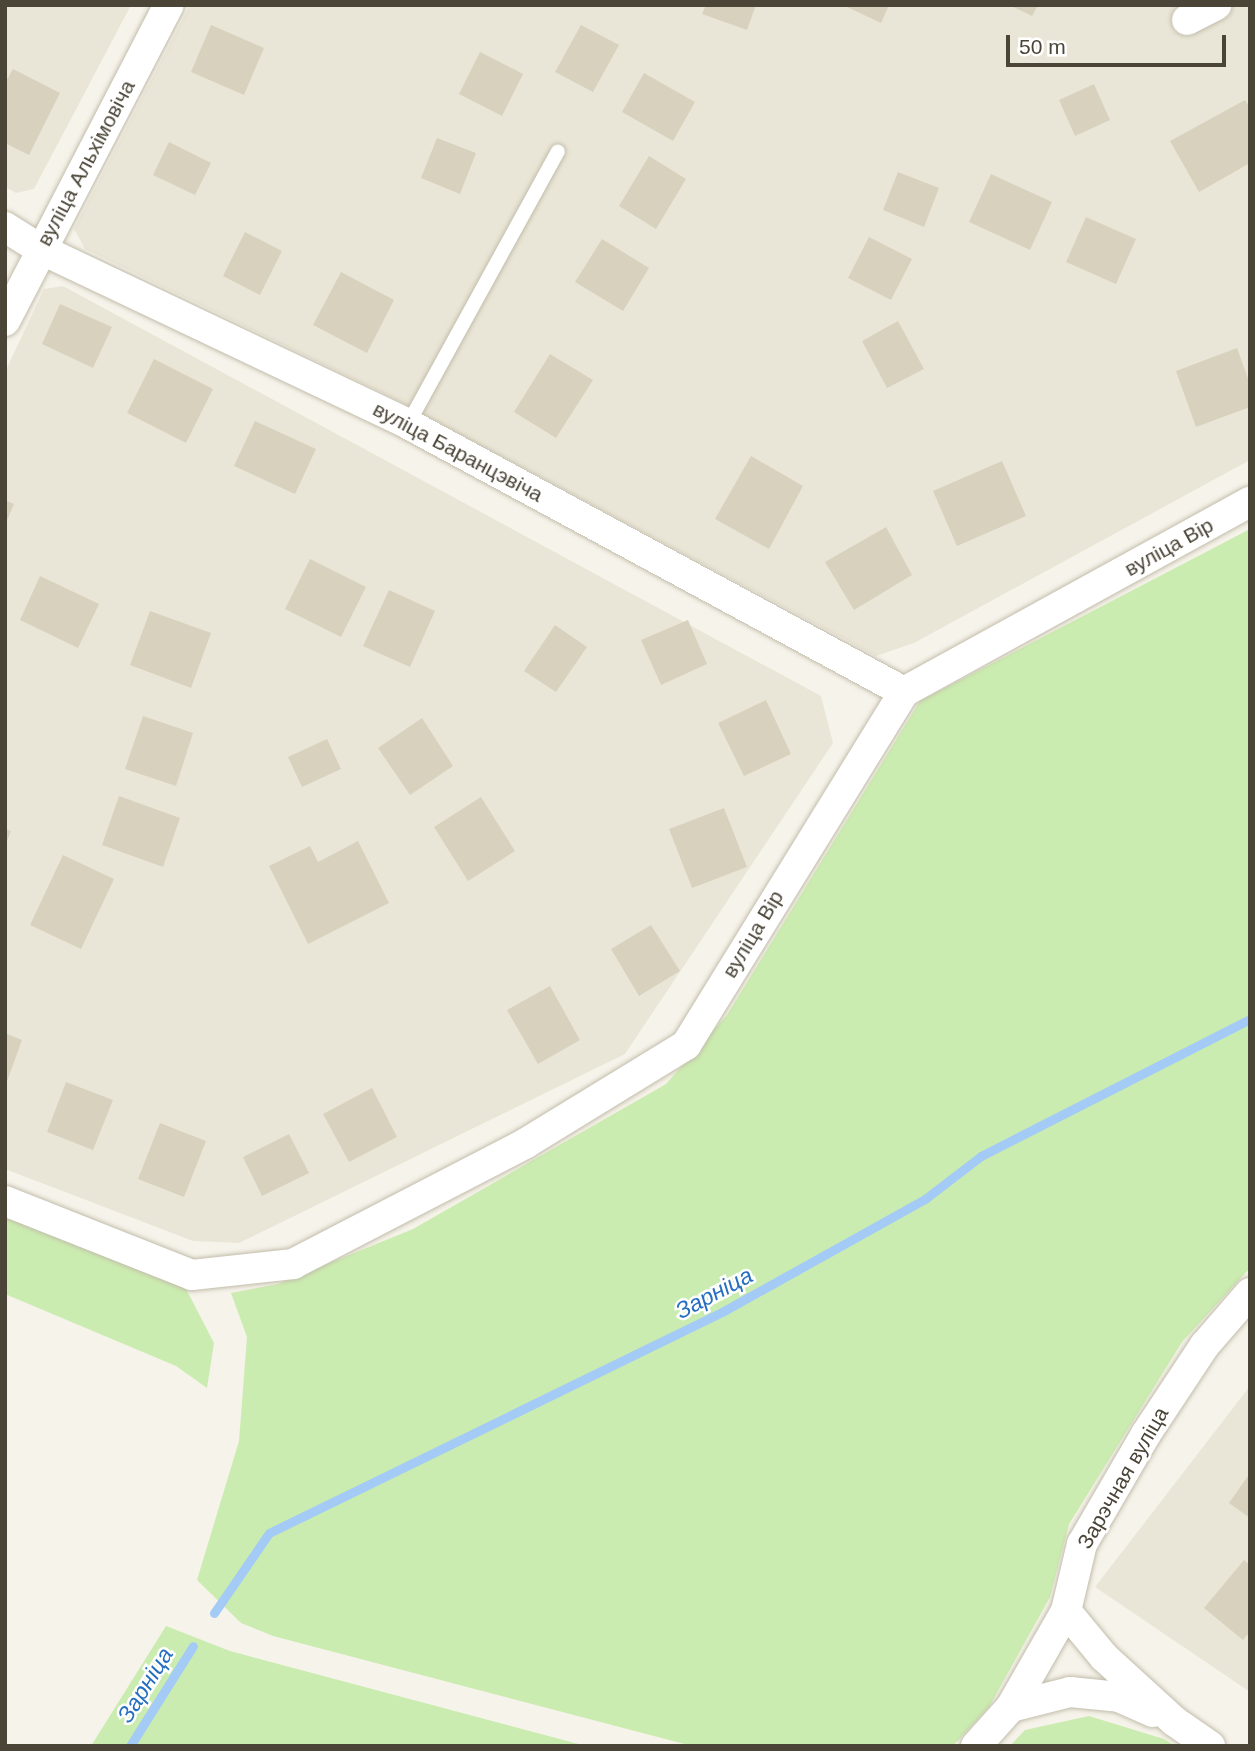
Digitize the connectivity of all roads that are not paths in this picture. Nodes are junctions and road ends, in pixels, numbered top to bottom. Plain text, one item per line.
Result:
1 (169, 5) edge
2 (1216, 5) edge
3 (1187, 20) dead end
4 (558, 151) dead end
5 (5, 227) edge
6 (40, 249) junction
7 (5, 321) edge
8 (408, 424) junction
9 (1250, 502) edge
10 (904, 692) junction
11 (5, 1201) edge
12 (1250, 1293) edge
13 (1066, 1611) junction
14 (1011, 1707) junction
15 (1174, 1721) junction
16 (976, 1746) edge
17 (1210, 1746) edge

1 - 6 street, вуліца Альхімовіча
2 - 3 street
4 - 8 lane
5 - 6 street, вуліца Баранцэвіча
6 - 7 street, вуліца Альхімовіча
6 - 8 street, вуліца Баранцэвіча
8 - 10 street, вуліца Баранцэвіча
9 - 10 street, вуліца Вір
10 - 11 street, вуліца Вір
12 - 13 street, Зарэчная вуліца
13 - 14 street, Зарэчная вуліца
13 - 15 street
14 - 15 street
14 - 16 street, Зарэчная вуліца
15 - 17 street

